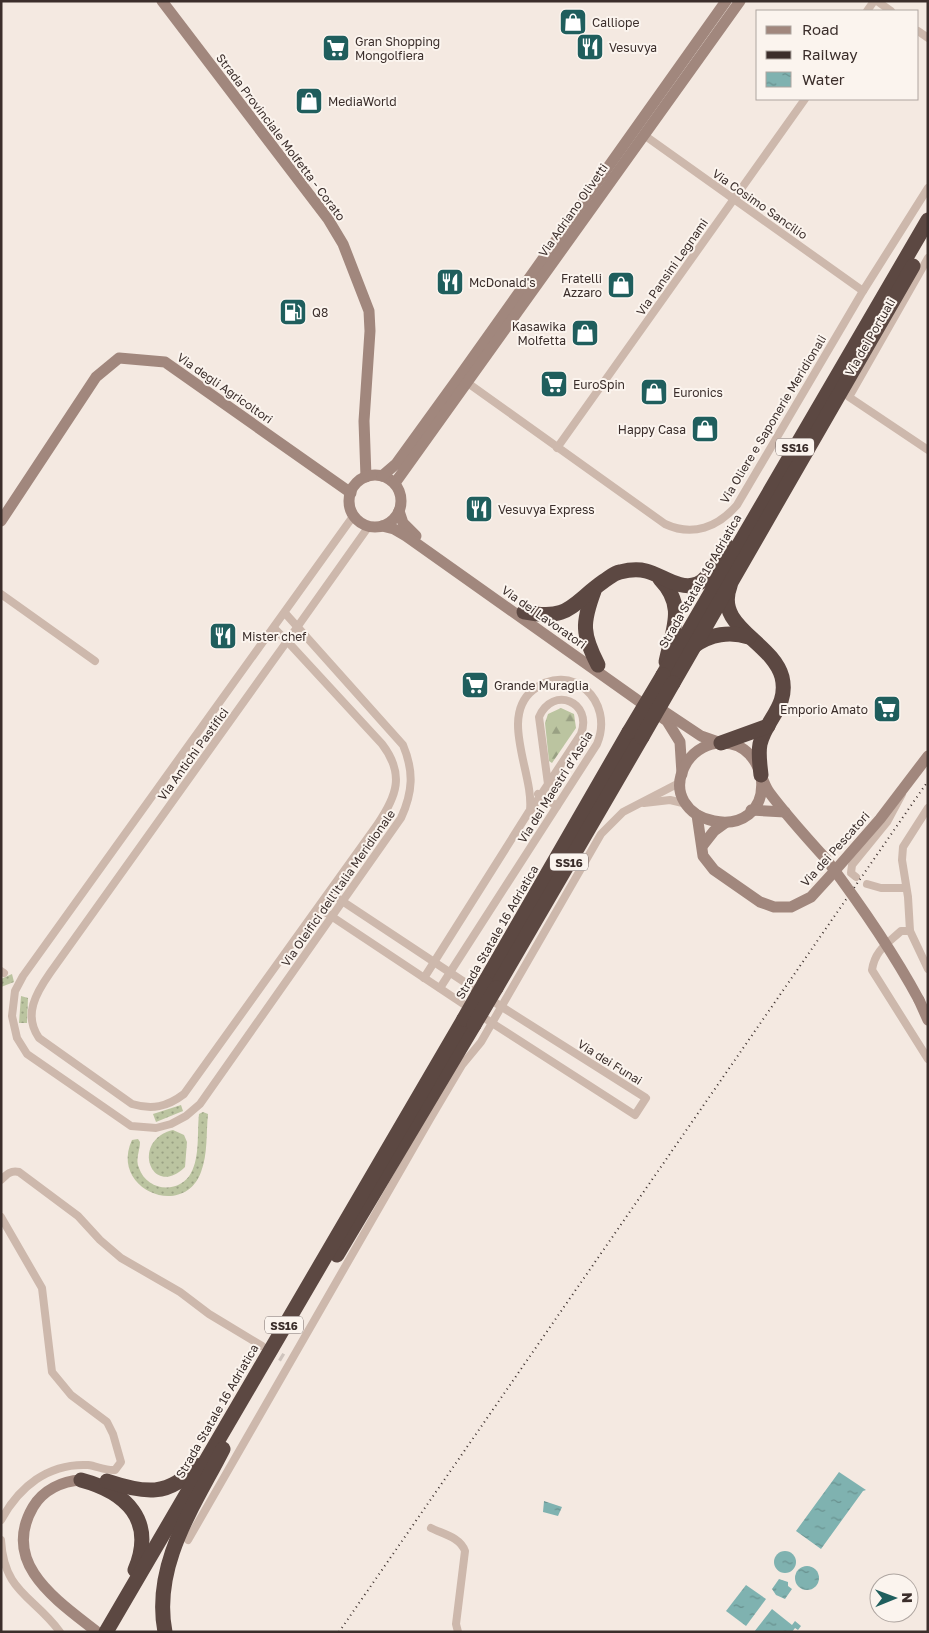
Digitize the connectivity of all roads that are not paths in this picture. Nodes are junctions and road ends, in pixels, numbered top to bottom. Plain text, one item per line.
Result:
1 (162, 1) edge
2 (726, 1) edge
3 (740, 1) edge
4 (875, 1) edge
5 (889, 10) edge
6 (804, 100) edge
7 (644, 134) junction
8 (928, 188) edge
9 (734, 199) junction
10 (928, 220) edge
11 (928, 240) edge
12 (928, 258) edge
13 (863, 291) junction
14 (463, 380) junction
15 (557, 448) junction
16 (928, 450) edge
17 (382, 476) junction
18 (366, 477) junction
19 (395, 483) junction
20 (350, 493) junction
21 (762, 502) junction
22 (400, 510) junction
23 (354, 515) junction
24 (1, 521) edge
25 (369, 526) junction
26 (382, 526) junction
27 (407, 533) junction
28 (737, 569) junction
29 (658, 576) junction
30 (595, 587) junction
31 (1, 594) edge
32 (524, 612) junction
33 (285, 613) junction
34 (298, 626) junction
35 (274, 628) junction
36 (287, 641) junction
37 (757, 641) junction
38 (694, 646) junction
39 (95, 660) dead end
40 (598, 665) junction
41 (668, 679) junction
42 (668, 718) junction
43 (768, 726) junction
44 (721, 743) junction
45 (928, 756) edge
46 (760, 775) junction
47 (682, 778) junction
48 (548, 784) junction
49 (905, 785) junction
50 (529, 788) junction
51 (540, 795) junction
52 (640, 804) junction
53 (687, 804) junction
54 (558, 806) junction
55 (928, 808) edge
56 (751, 810) junction
57 (785, 812) junction
58 (698, 815) junction
59 (528, 816) junction
60 (725, 823) junction
61 (365, 841) junction
62 (703, 845) junction
63 (378, 850) junction
64 (856, 877) dead end
65 (867, 884) dead end
66 (906, 888) junction
67 (330, 893) junction
68 (343, 902) junction
69 (318, 908) junction
70 (332, 917) junction
71 (910, 931) junction
72 (434, 962) junction
73 (928, 969) edge
74 (450, 972) junction
75 (424, 978) junction
76 (440, 988) junction
77 (502, 1007) junction
78 (928, 1020) edge
79 (469, 1022) junction
80 (492, 1023) junction
81 (928, 1059) edge
82 (184, 1094) joint
83 (200, 1104) joint
84 (1, 1180) edge
85 (1, 1217) edge
86 (262, 1346) tunnel mouth
87 (234, 1410) junction
88 (227, 1441) junction
89 (82, 1480) junction
90 (1, 1520) edge
91 (431, 1528) dead end
92 (1, 1540) edge
93 (188, 1540) dead end
94 (60, 1632) edge
95 (97, 1632) edge
96 (106, 1632) edge
97 (116, 1632) edge
98 (165, 1632) edge
99 (458, 1632) edge

1 - 18 street, Strada Provinciale Molfetta - Corato
2 - 14 street, Via Adriano Olivetti
3 - 7 street, Via Adriano Olivetti
4 - 5 street
6 - 9 street, Via Pansini Legnami
7 - 9 street, Via Cosimo Sancilio
7 - 14 street, Via Adriano Olivetti
8 - 13 street, Via Oliere e Saponerie Meridionali
9 - 13 street, Via Cosimo Sancilio
9 - 15 street, Via Pansini Legnami
10 - 21 highway, Strada Statale 16 Adriatica / SS16
11 - 28 highway, Strada Statale 16 Adriatica / SS16
12 - 16 street, Via dei Portuali
13 - 15 street, Via Oliere e Saponerie Meridionali
14 - 15 street, Via Oliere e Saponerie Meridionali
14 - 17 street, Via Adriano Olivetti
14 - 19 street, Via Adriano Olivetti
17 - 18 street
17 - 19 street
18 - 20 street
19 - 22 street
20 - 23 street
20 - 24 street, Via degli Agricoltori
21 - 29 highway
21 - 41 highway, Strada Statale 16 Adriatica / SS16
22 - 26 street
22 - 27 street
23 - 25 street
23 - 33 street, Via Antichi Pastifici
25 - 26 street
25 - 34 street, Via Antichi Pastifici
26 - 27 street
27 - 32 street, Via dei Lavoratori
27 - 42 street, Via dei Lavoratori
28 - 37 highway
28 - 38 highway, Strada Statale 16 Adriatica / SS16
29 - 30 highway
29 - 41 highway
30 - 32 highway
30 - 40 highway
31 - 39 street
32 - 40 street, Via dei Lavoratori
33 - 34 street, Via Oleifici dell'Italia Meridionale
33 - 35 street, Via Antichi Pastifici
34 - 36 street, Via Antichi Pastifici
34 - 63 street, Via Oleifici dell'Italia Meridionale
35 - 36 street, Via Oleifici dell'Italia Meridionale
35 - 83 street, Via Antichi Pastifici
36 - 61 street, Via Oleifici dell'Italia Meridionale
36 - 82 street, Via Antichi Pastifici
37 - 38 highway
37 - 43 highway
38 - 41 highway, Strada Statale 16 Adriatica / SS16
40 - 42 street, Via dei Lavoratori
41 - 79 highway, Strada Statale 16 Adriatica / SS16, bridge
42 - 44 street
42 - 47 street
43 - 44 highway
43 - 46 highway
44 - 46 street
44 - 47 street
45 - 49 street, Via dei Pescatori
46 - 56 street
46 - 57 street
47 - 52 street
47 - 53 street
48 - 48 street
48 - 51 street
49 - 62 street, Via dei Pescatori
49 - 64 street
50 - 51 street
50 - 54 street, Via dei Maestri d’Ascia
50 - 59 street, Via dei Maestri d’Ascia
51 - 54 street
51 - 59 street
52 - 53 street
52 - 77 street
53 - 58 street
54 - 74 street, Via dei Maestri d’Ascia
55 - 66 street
56 - 57 street
56 - 60 street
57 - 78 street, bridge
58 - 60 street
58 - 62 street, Via dei Pescatori
59 - 72 street, Via dei Maestri d’Ascia
60 - 62 street
61 - 63 street
61 - 67 street, Via Oleifici dell'Italia Meridionale
63 - 68 street, Via Oleifici dell'Italia Meridionale
65 - 66 street
66 - 71 street
67 - 68 street, Via dei Funai
67 - 69 street, Via Oleifici dell'Italia Meridionale
68 - 70 street, Via Oleifici dell'Italia Meridionale
68 - 72 street, Via dei Funai
69 - 70 street, Via dei Funai
69 - 82 street, Via Oleifici dell'Italia Meridionale
70 - 75 street, Via dei Funai
70 - 83 street, Via Oleifici dell'Italia Meridionale
71 - 73 street
71 - 81 street
72 - 74 street, Via dei Funai
72 - 75 street, Via dei Maestri d’Ascia
74 - 76 street, Via dei Maestri d’Ascia
74 - 77 street, Via dei Funai
75 - 76 street, Via dei Funai
76 - 80 street, Via dei Funai
77 - 80 street
77 - 80 street, Via dei Funai
79 - 87 highway, Strada Statale 16 Adriatica / SS16
79 - 88 highway, Strada Statale 16 Adriatica / SS16
80 - 93 street
84 - 86 street
85 - 90 street
87 - 89 highway, SS16
87 - 96 highway, Strada Statale 16 Adriatica / SS16
88 - 97 highway, Strada Statale 16 Adriatica / SS16
88 - 98 highway, SS16
89 - 95 street
89 - 96 highway, SS16
91 - 99 street
92 - 94 street

